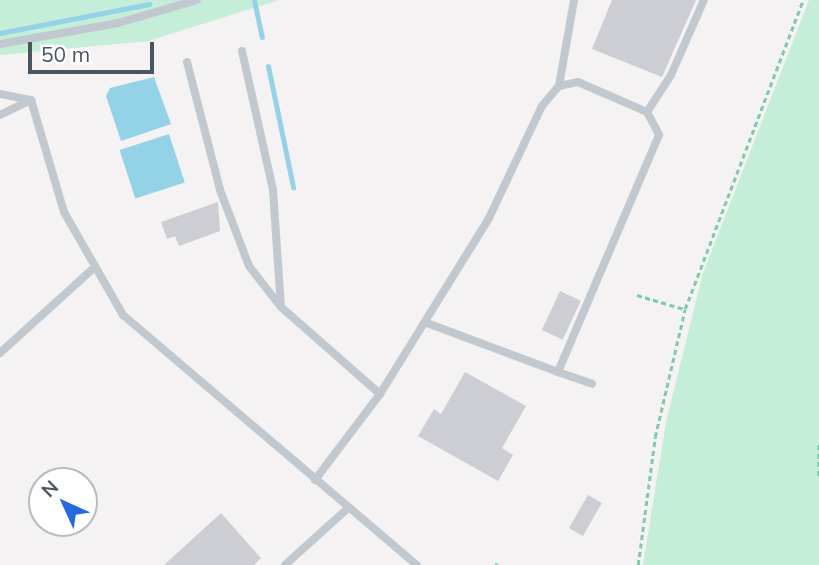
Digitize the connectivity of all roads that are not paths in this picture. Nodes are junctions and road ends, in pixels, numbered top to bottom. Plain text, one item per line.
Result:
1 (197, 0) edge
2 (574, 0) edge
3 (704, 0) edge
4 (0, 44) edge
5 (242, 51) dead end
6 (187, 62) dead end
7 (559, 86) junction
8 (0, 94) edge
9 (31, 100) junction
10 (647, 111) junction
11 (0, 115) edge
12 (95, 267) junction
13 (281, 307) junction
14 (427, 323) junction
15 (0, 353) edge
16 (558, 372) junction
17 (592, 384) dead end
18 (380, 394) junction
19 (315, 480) junction
20 (348, 508) junction
21 (285, 565) edge
22 (417, 565) edge

1 - 4 lane
2 - 7 lane
3 - 10 lane
5 - 13 lane
6 - 13 lane
7 - 10 lane
7 - 14 lane
8 - 9 lane
9 - 11 lane
9 - 12 lane
10 - 16 lane
12 - 15 lane
12 - 19 lane
13 - 18 lane
14 - 16 lane
14 - 18 lane
16 - 17 lane
18 - 19 lane
19 - 20 lane
20 - 21 lane
20 - 22 lane

